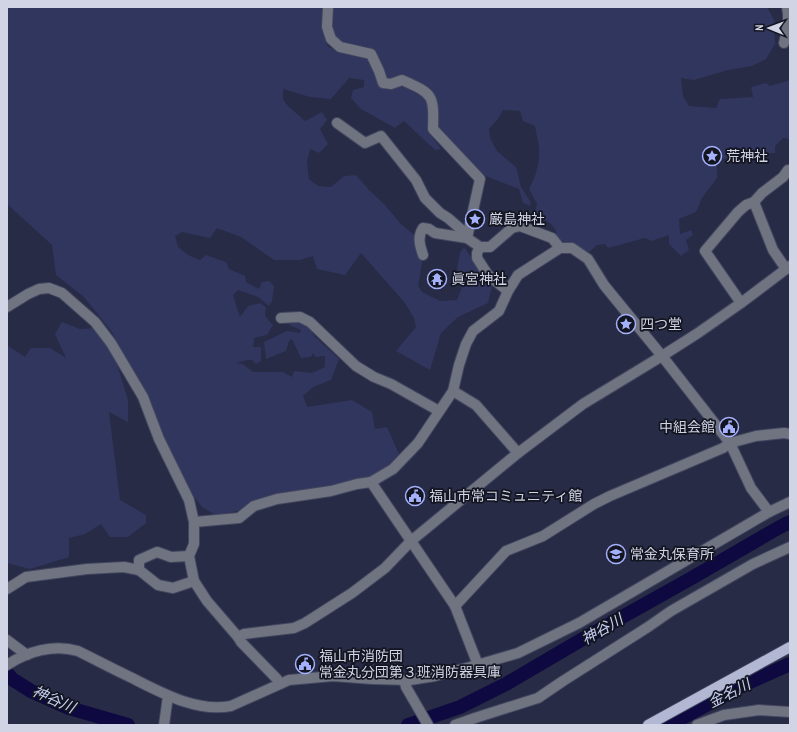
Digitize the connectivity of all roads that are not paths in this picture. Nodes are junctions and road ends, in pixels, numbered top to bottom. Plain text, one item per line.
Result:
1 (328, 7) edge
2 (787, 7) edge
3 (784, 43) dead end
4 (337, 123) dead end
5 (788, 170) dead end
6 (754, 202) junction
7 (468, 238) junction
8 (480, 247) junction
9 (560, 248) junction
10 (423, 255) dead end
11 (788, 267) edge
12 (508, 291) junction
13 (741, 303) junction
14 (7, 307) edge
15 (281, 318) dead end
16 (662, 356) junction
17 (453, 391) junction
18 (439, 411) junction
19 (790, 434) edge
20 (730, 443) junction
21 (518, 453) junction
22 (372, 482) junction
23 (790, 502) edge
24 (769, 512) junction
25 (194, 522) junction
26 (411, 541) junction
27 (790, 547) edge
28 (189, 556) junction
29 (139, 570) junction
30 (194, 581) junction
31 (7, 589) edge
32 (455, 606) junction
33 (238, 637) junction
34 (7, 640) edge
35 (790, 647) edge
36 (27, 655) junction
37 (11, 662) edge
38 (478, 665) junction
39 (404, 680) junction
40 (280, 684) junction
41 (168, 696) junction
42 (790, 712) edge
43 (164, 723) edge
44 (428, 725) edge
45 (455, 725) edge
46 (648, 725) edge
47 (698, 725) edge

1 - 7 street
2 - 3 street
4 - 7 street
5 - 6 street
6 - 11 street
6 - 13 street
7 - 8 street
7 - 10 street
8 - 9 street
8 - 12 street
9 - 12 street
9 - 16 street
11 - 13 street
12 - 17 street
13 - 16 street
14 - 25 street
15 - 18 street
16 - 20 street
16 - 21 street
17 - 18 street
17 - 21 street
18 - 22 street
19 - 20 street
20 - 24 street
20 - 32 street
21 - 26 street
22 - 25 street
22 - 26 street
23 - 24 street
24 - 38 street
25 - 28 street
26 - 32 street
26 - 33 street
27 - 45 street
28 - 29 street
28 - 30 street
29 - 30 street
29 - 31 street
30 - 33 street
32 - 38 street
33 - 40 street
34 - 36 street
35 - 46 main road
36 - 37 street
36 - 41 street
38 - 39 street
39 - 40 street
39 - 44 street
40 - 41 street
41 - 43 street
42 - 47 street

